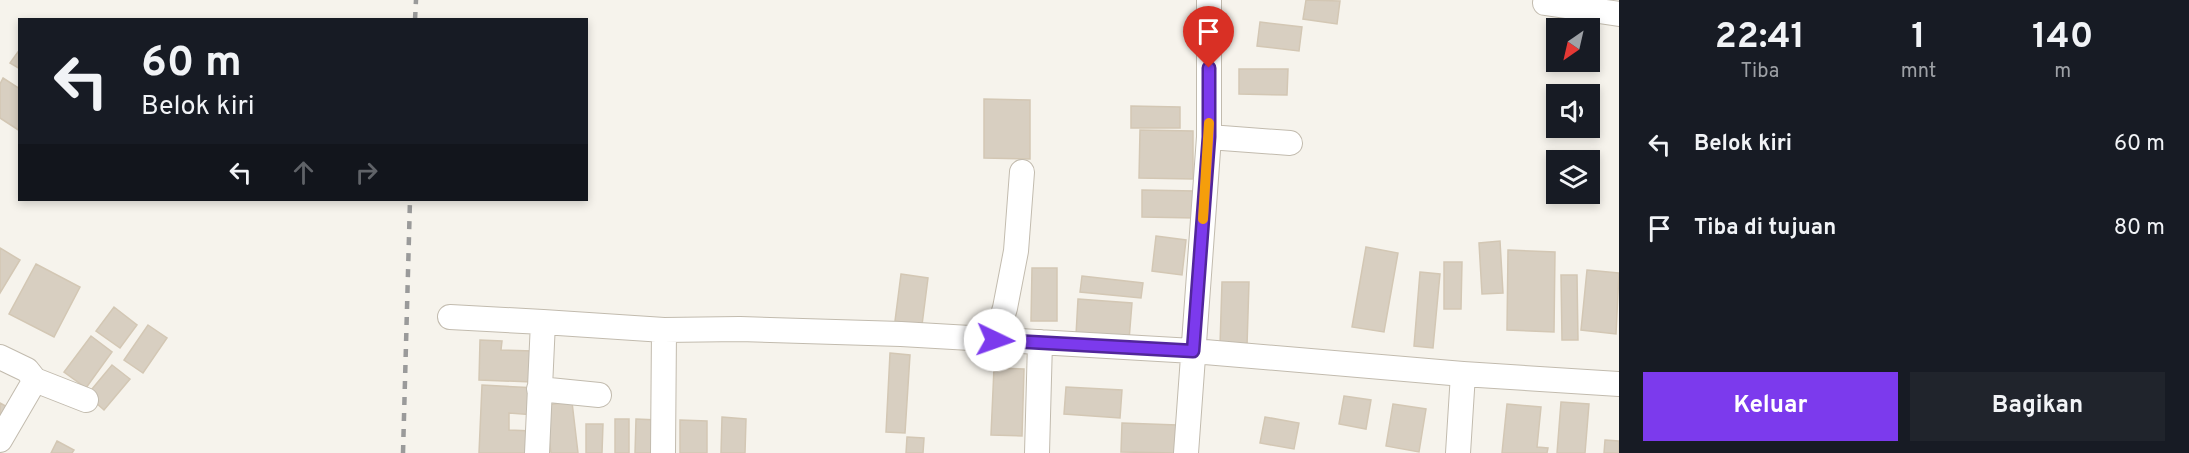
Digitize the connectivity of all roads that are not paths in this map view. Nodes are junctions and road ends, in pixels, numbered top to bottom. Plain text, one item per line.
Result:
1 (1209, 0) edge
2 (1545, 3) dead end
3 (1619, 14) edge
4 (1209, 137) junction
5 (1290, 143) dead end
6 (1022, 172) dead end
7 (450, 318) dead end
8 (543, 322) junction
9 (664, 330) junction
10 (995, 340) junction
11 (1040, 342) junction
12 (1193, 351) junction
13 (0, 357) edge
14 (1463, 374) junction
15 (35, 380) junction
16 (1619, 384) edge
17 (539, 389) junction
18 (599, 395) dead end
19 (86, 400) dead end
20 (0, 440) edge
21 (537, 453) edge
22 (663, 453) edge
23 (1037, 453) edge
24 (1186, 453) edge
25 (1458, 453) edge

1 - 4 street
2 - 3 street
4 - 5 street
4 - 12 street
6 - 10 street
7 - 8 street
8 - 9 street
8 - 17 street
9 - 10 street
9 - 22 street
10 - 11 street
11 - 12 street
11 - 23 street
12 - 14 street
12 - 24 street
13 - 15 street
14 - 16 street
14 - 25 street
15 - 19 street
15 - 20 street
17 - 18 street
17 - 21 street

